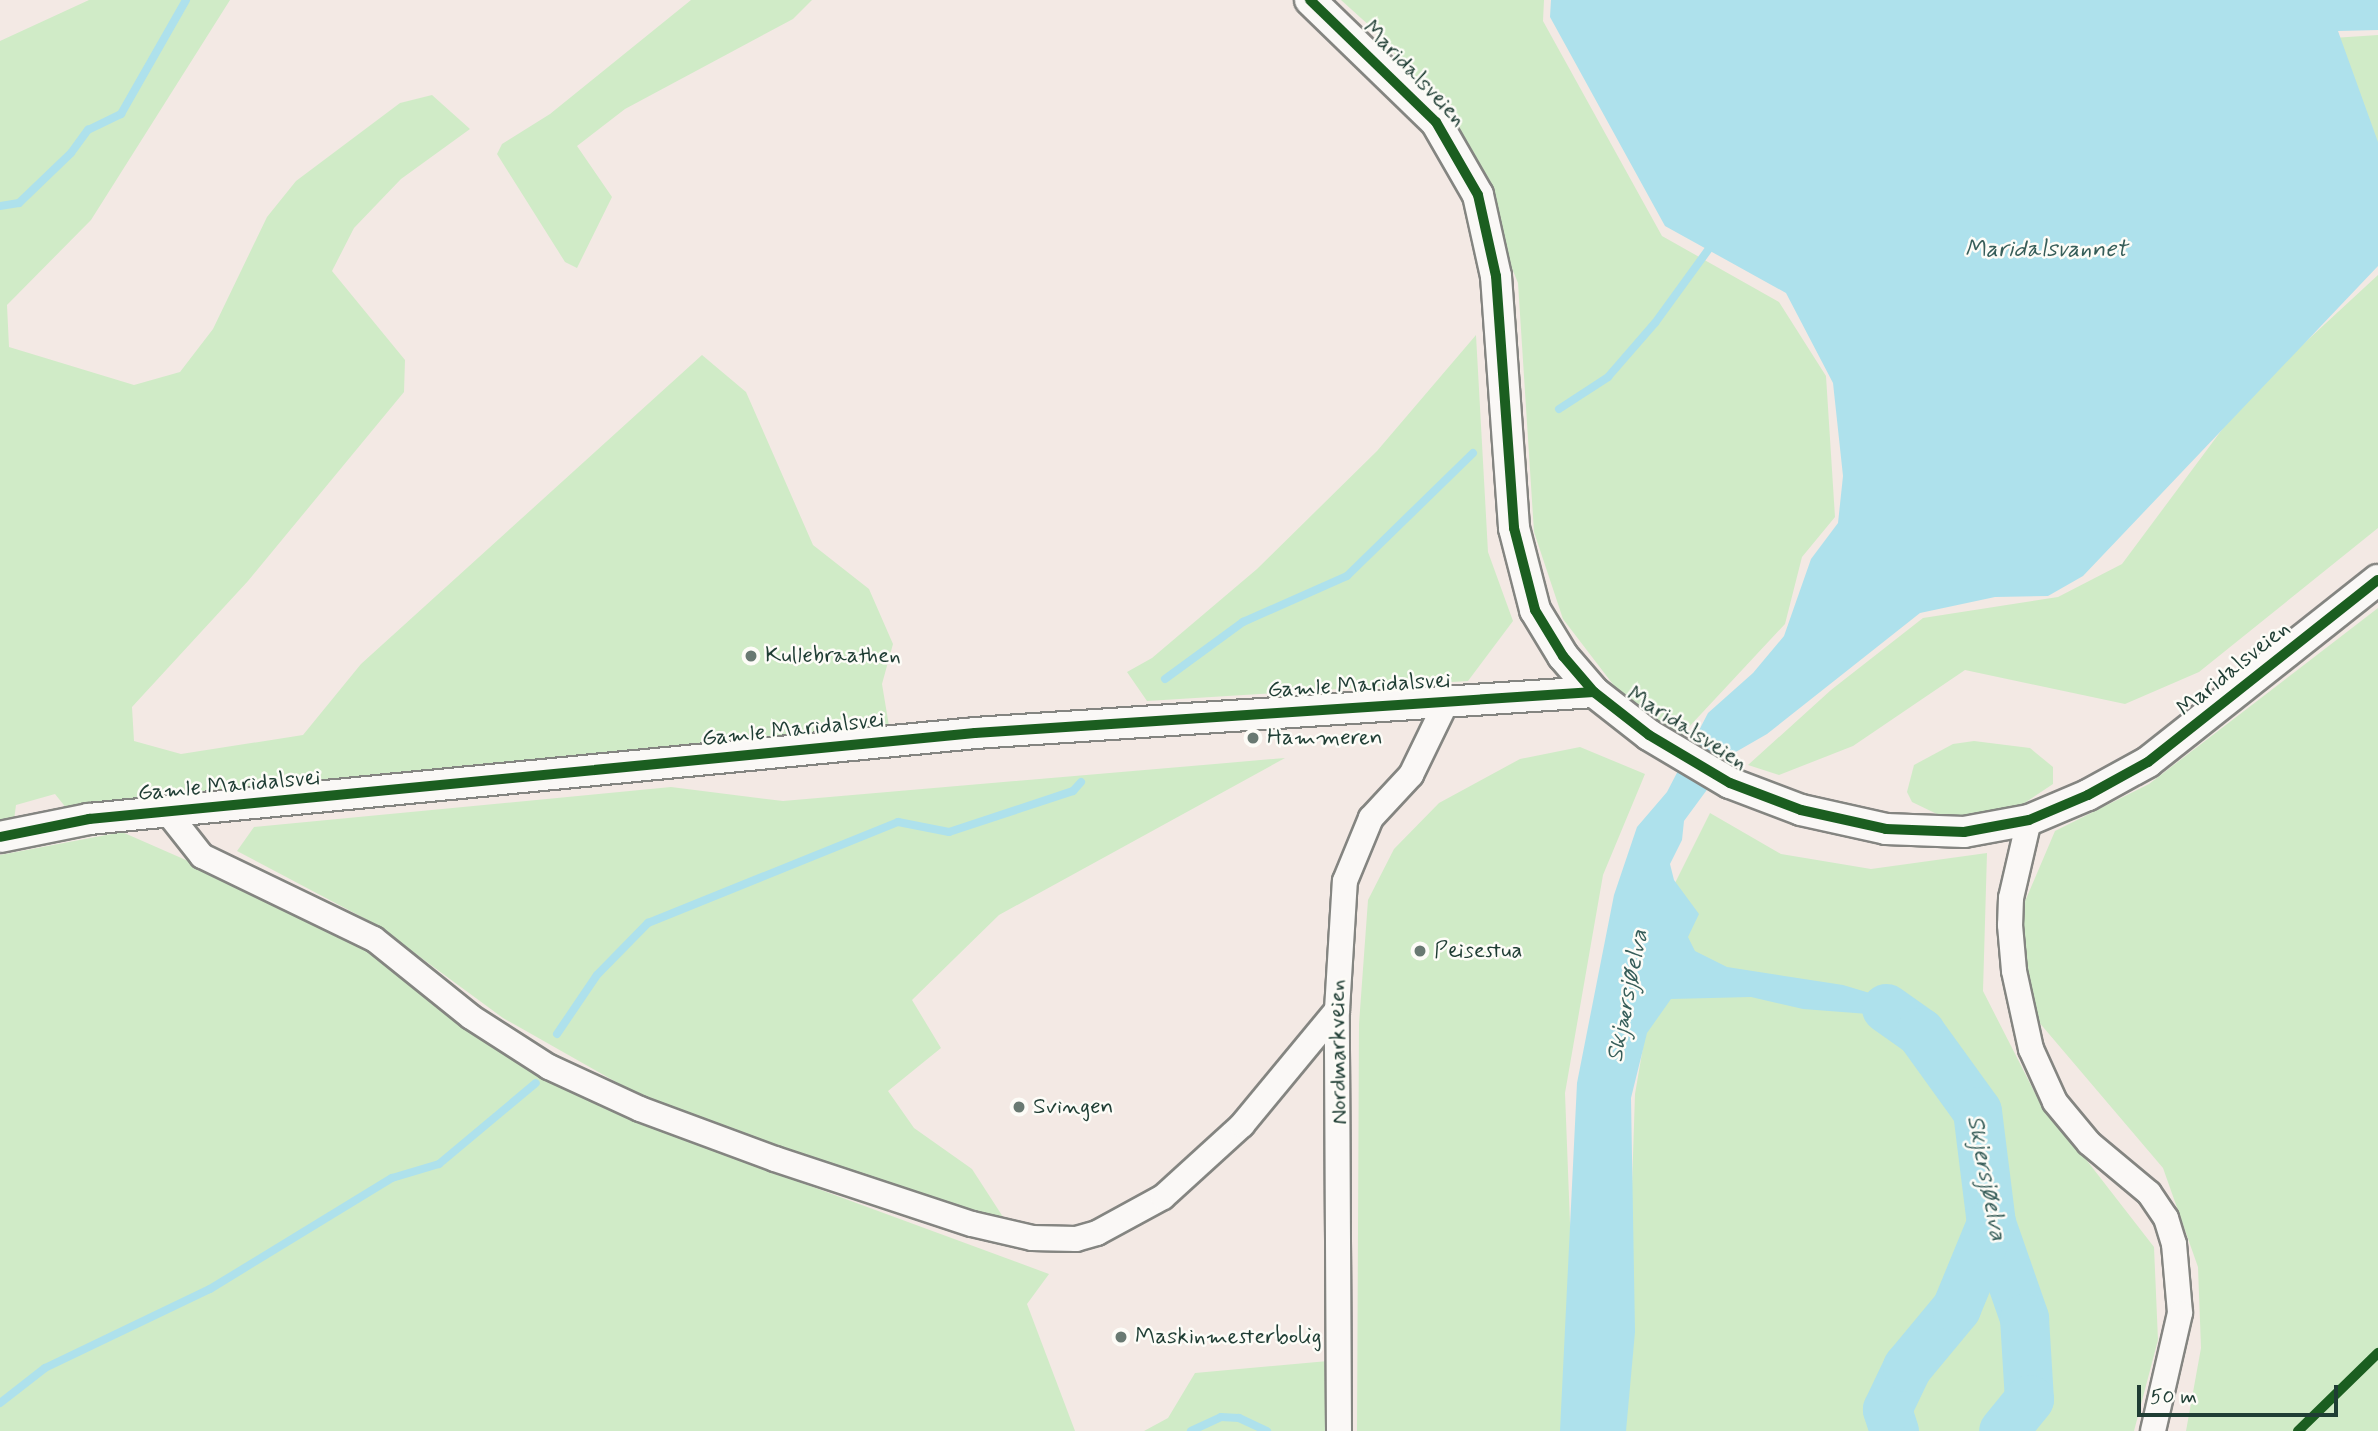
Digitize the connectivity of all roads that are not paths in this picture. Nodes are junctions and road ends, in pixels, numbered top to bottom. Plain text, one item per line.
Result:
1 (1310, 0) edge
2 (2378, 580) edge
3 (1594, 692) junction
4 (1446, 703) junction
5 (168, 813) junction
6 (2029, 820) junction
7 (0, 837) edge
8 (1336, 1010) junction
9 (1339, 1431) edge
10 (2153, 1431) edge

1 - 3 street, Maridalsveien
2 - 6 street, Maridalsveien
3 - 4 street, Gamle Maridalsvei
3 - 6 street, Maridalsveien
4 - 5 street, Gamle Maridalsvei
4 - 8 street, Nordmarkveien
5 - 7 street, Gamle Maridalsvei
5 - 8 street, Gamle Maridalsvei
6 - 10 street
8 - 9 street, Nordmarkveien

